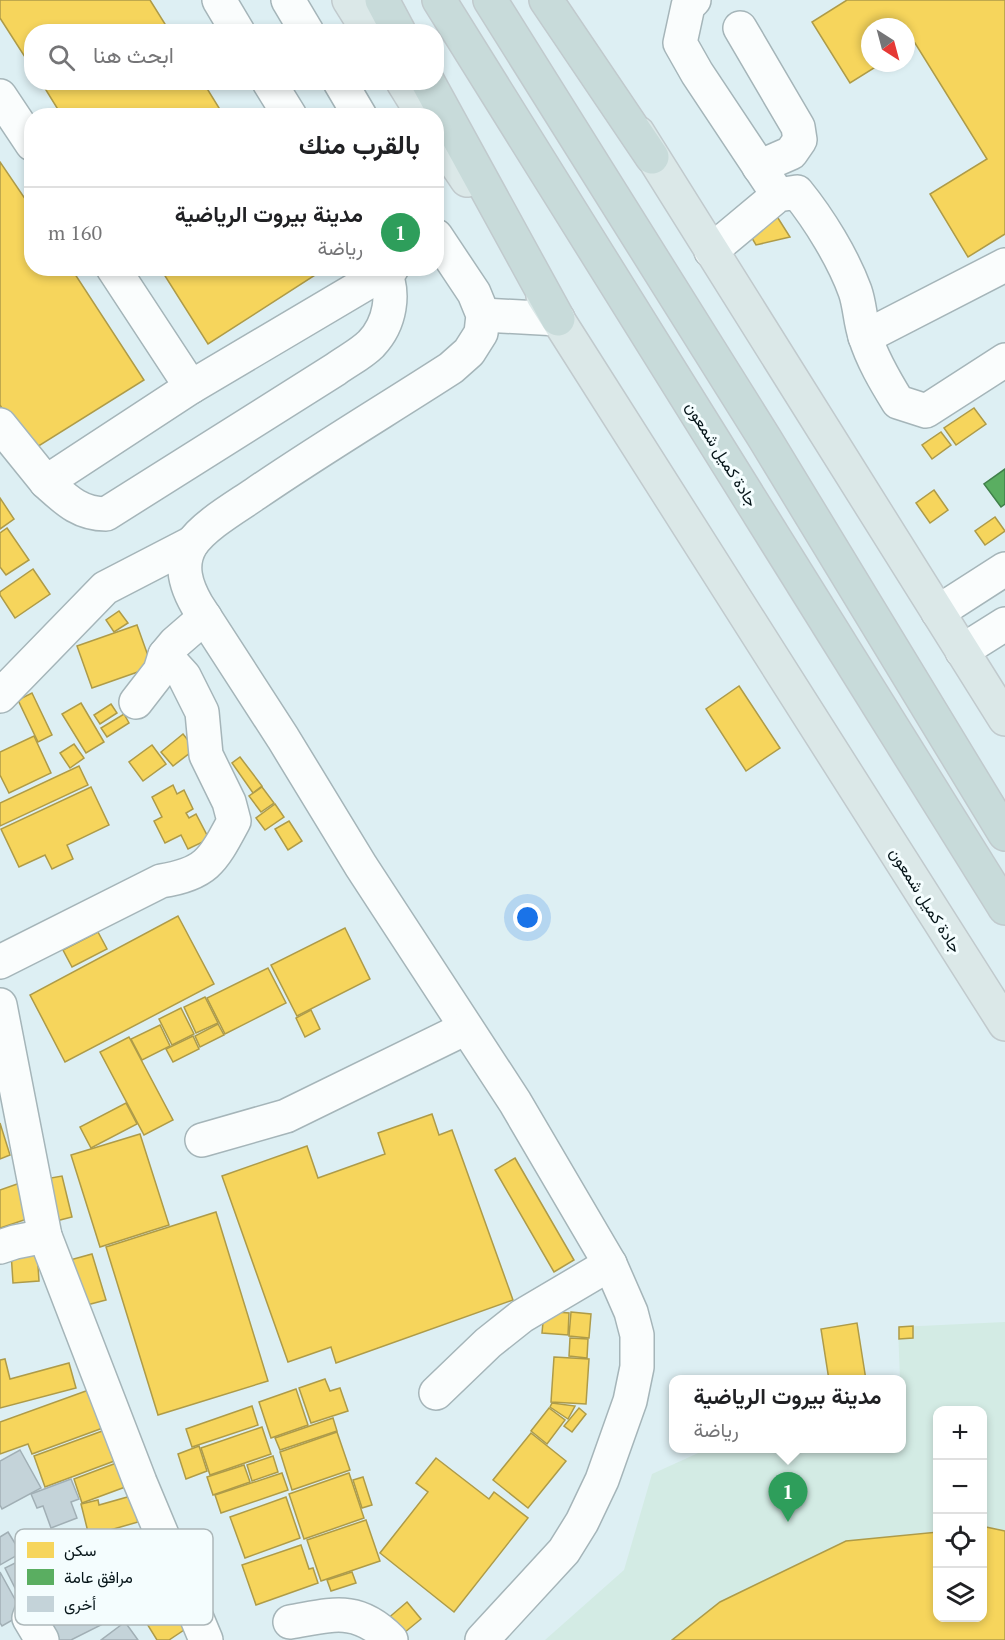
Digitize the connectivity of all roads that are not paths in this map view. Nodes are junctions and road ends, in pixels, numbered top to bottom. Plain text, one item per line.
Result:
1 (219, 0) edge
2 (288, 0) edge
3 (349, 0) edge
4 (382, 0) edge
5 (439, 0) edge
6 (490, 0) edge
7 (546, 0) edge
8 (558, 0) edge
9 (694, 0) edge
10 (233, 24) edge
11 (303, 24) edge
12 (364, 24) edge
13 (395, 24) edge
14 (740, 28) dead end
15 (274, 90) edge
16 (345, 90) edge
17 (408, 90) edge
18 (432, 90) edge
19 (0, 96) edge
20 (285, 108) edge
21 (355, 108) edge
22 (419, 108) edge
23 (442, 108) edge
24 (444, 111) edge
25 (24, 132) edge
26 (444, 146) edge
27 (652, 157) junction
28 (759, 167) junction
29 (778, 195) junction
30 (444, 251) edge
31 (711, 251) junction
32 (1005, 266) edge
33 (118, 276) edge
34 (377, 276) edge
35 (388, 276) edge
36 (483, 315) junction
37 (558, 319) junction
38 (865, 337) junction
39 (1005, 360) edge
40 (191, 387) junction
41 (0, 424) edge
42 (46, 482) junction
43 (192, 543) junction
44 (1005, 569) edge
45 (938, 612) junction
46 (205, 618) junction
47 (1005, 624) edge
48 (962, 651) junction
49 (165, 655) junction
50 (0, 696) edge
51 (136, 702) dead end
52 (1001, 704) edge
53 (1005, 834) edge
54 (1005, 908) edge
55 (0, 962) edge
56 (0, 1005) edge
57 (1005, 1024) edge
58 (466, 1028) junction
59 (202, 1140) dead end
60 (45, 1236) junction
61 (0, 1247) edge
62 (610, 1264) junction
63 (436, 1393) dead end
64 (160, 1529) edge
65 (290, 1622) dead end
66 (33, 1625) edge
67 (200, 1625) edge
68 (42, 1640) edge
69 (206, 1640) edge
70 (391, 1640) edge
71 (482, 1640) edge

1 - 10 street
2 - 11 street
3 - 12 main road
4 - 13 highway
5 - 54 highway, جادة كميل شمعون
6 - 53 highway
7 - 27 highway
8 - 27 main road
9 - 28 street
14 - 28 street
15 - 20 street
16 - 21 street
17 - 22 main road
18 - 23 highway
19 - 25 street
24 - 37 highway
26 - 37 main road, جادة كميل شمعون
27 - 31 main road
28 - 29 street
29 - 31 street
29 - 38 street
30 - 36 street
31 - 45 main road
32 - 38 street
33 - 40 street
34 - 40 street
35 - 42 street
36 - 37 street
36 - 43 street
37 - 57 main road, جادة كميل شمعون
38 - 39 street
40 - 42 street
41 - 42 street
43 - 46 street
43 - 50 street
44 - 45 street
45 - 48 main road
46 - 49 street
46 - 58 street
47 - 48 street
48 - 52 main road
49 - 51 street
49 - 55 street
56 - 60 street
58 - 59 street
58 - 62 street
60 - 61 street
60 - 64 street
62 - 63 street
62 - 71 street
65 - 70 street
66 - 68 street
67 - 69 street

